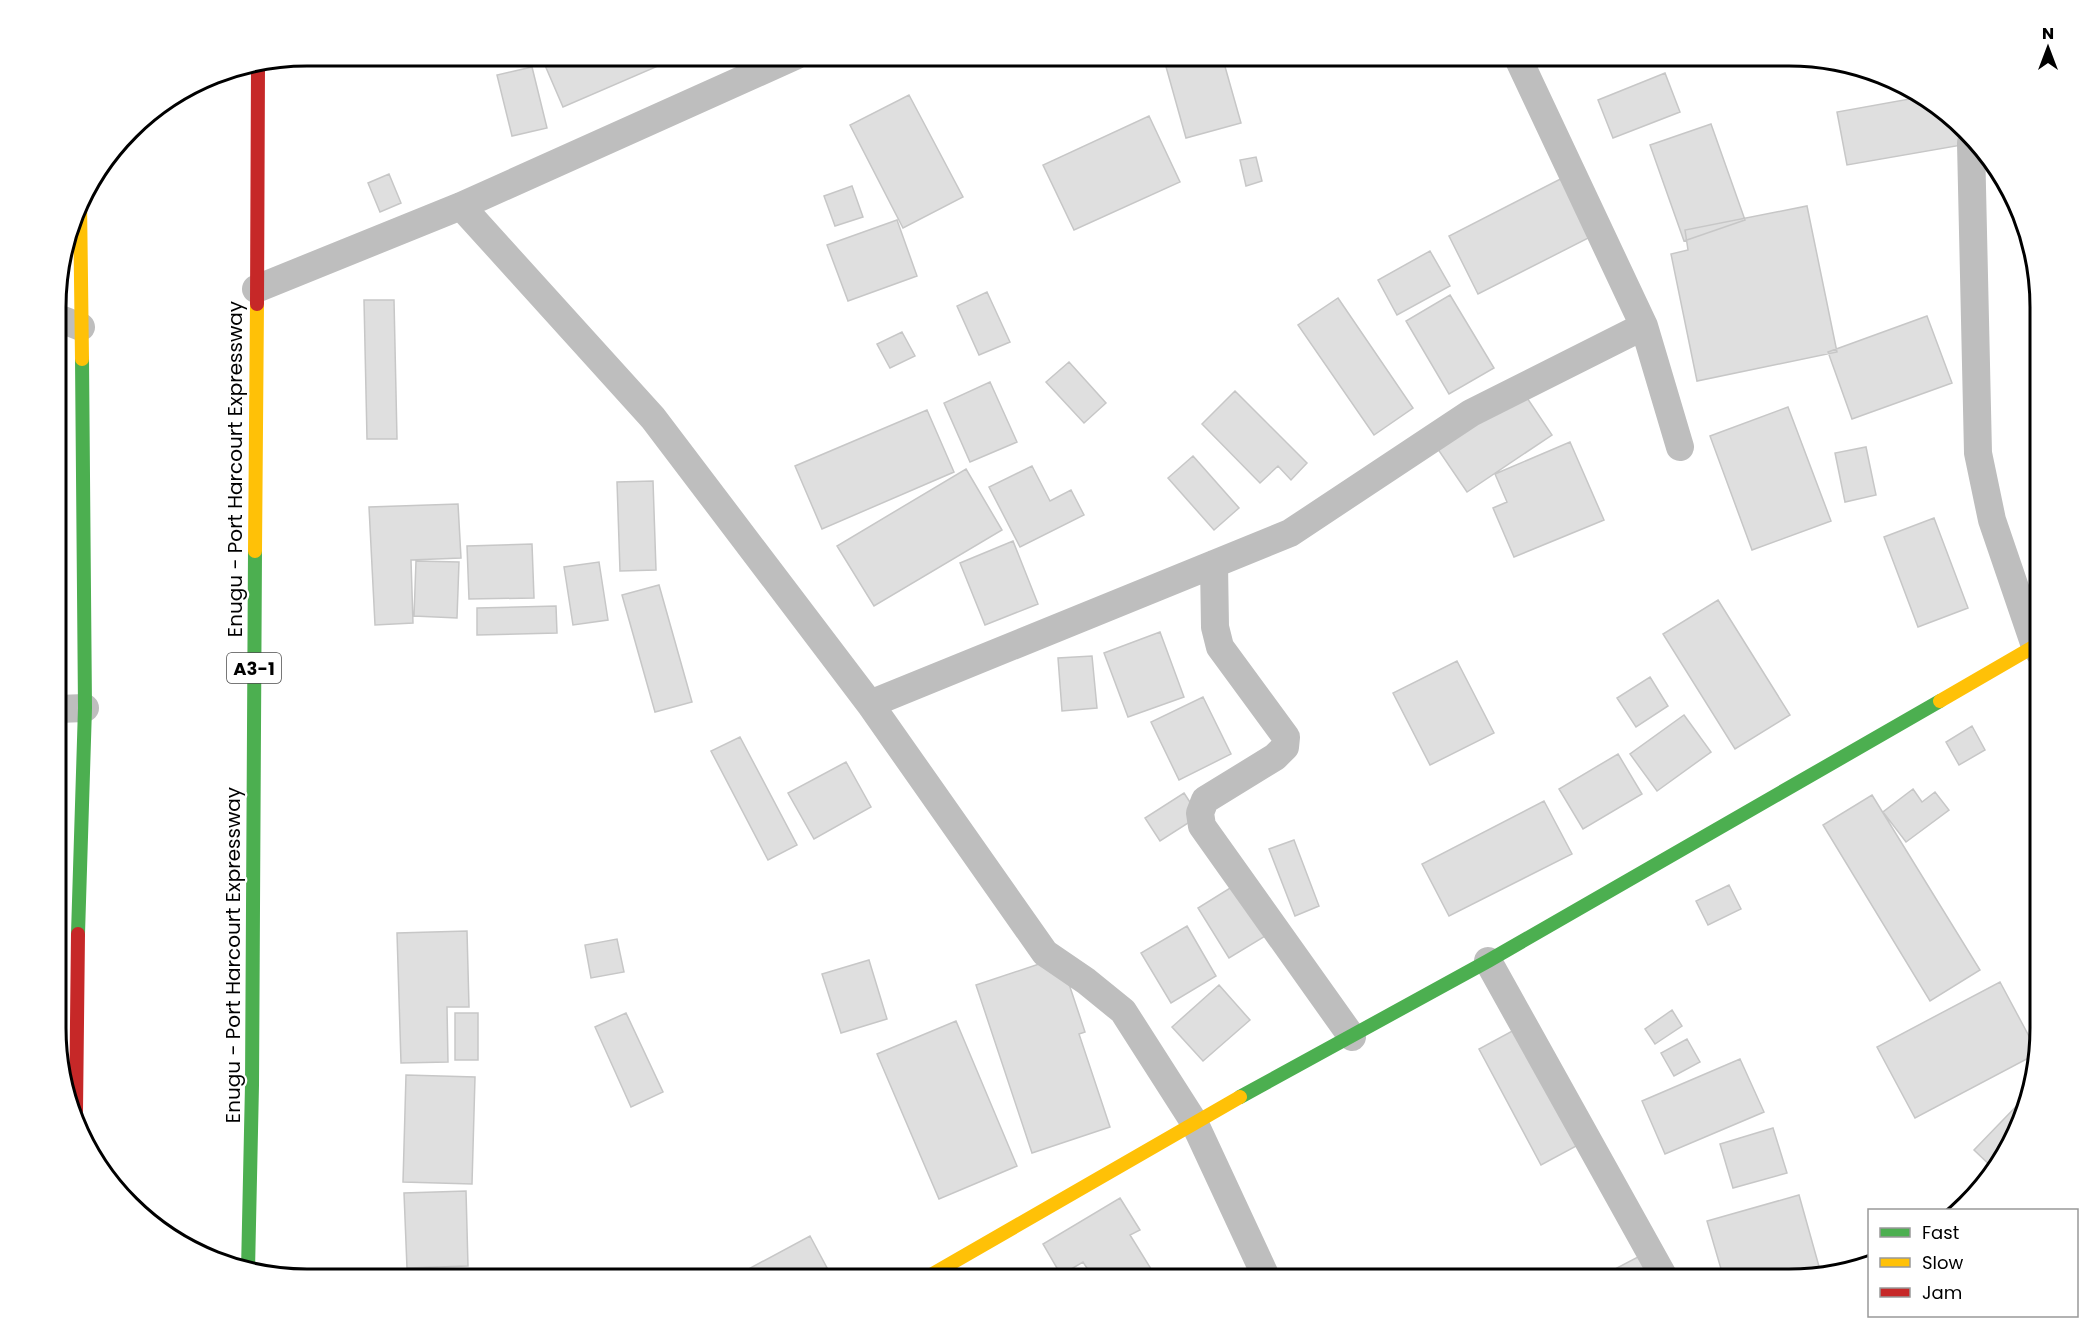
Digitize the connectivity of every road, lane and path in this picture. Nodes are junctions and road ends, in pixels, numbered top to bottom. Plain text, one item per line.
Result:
1 (773, 66) edge
2 (1522, 66) edge
3 (258, 71) edge
4 (1971, 149) edge
5 (461, 206) junction
6 (77, 236) edge
7 (256, 289) junction
8 (69, 323) edge
9 (1644, 326) junction
10 (1680, 447) dead end
11 (1214, 564) junction
12 (2030, 625) edge
13 (2030, 652) edge
14 (870, 704) junction
15 (71, 709) edge
16 (68, 897) edge
17 (1488, 961) junction
18 (1352, 1037) junction
19 (74, 1089) edge
20 (1194, 1122) junction
21 (248, 1262) edge
22 (941, 1269) edge
23 (1262, 1269) edge
24 (1659, 1269) edge

1 - 5 street
2 - 9 street
3 - 7 main road, Enugu - Port Harcourt Expressway / A3-1
4 - 12 street
5 - 7 street
5 - 14 street
6 - 8 main road
7 - 21 main road, Enugu - Port Harcourt Expressway / A3-1
8 - 15 main road
9 - 10 street
9 - 11 street
11 - 14 street
11 - 18 street
13 - 17 main road
14 - 20 street
15 - 16 main road
16 - 19 main road
17 - 18 main road
17 - 24 street
18 - 20 main road
20 - 22 main road
20 - 23 street

